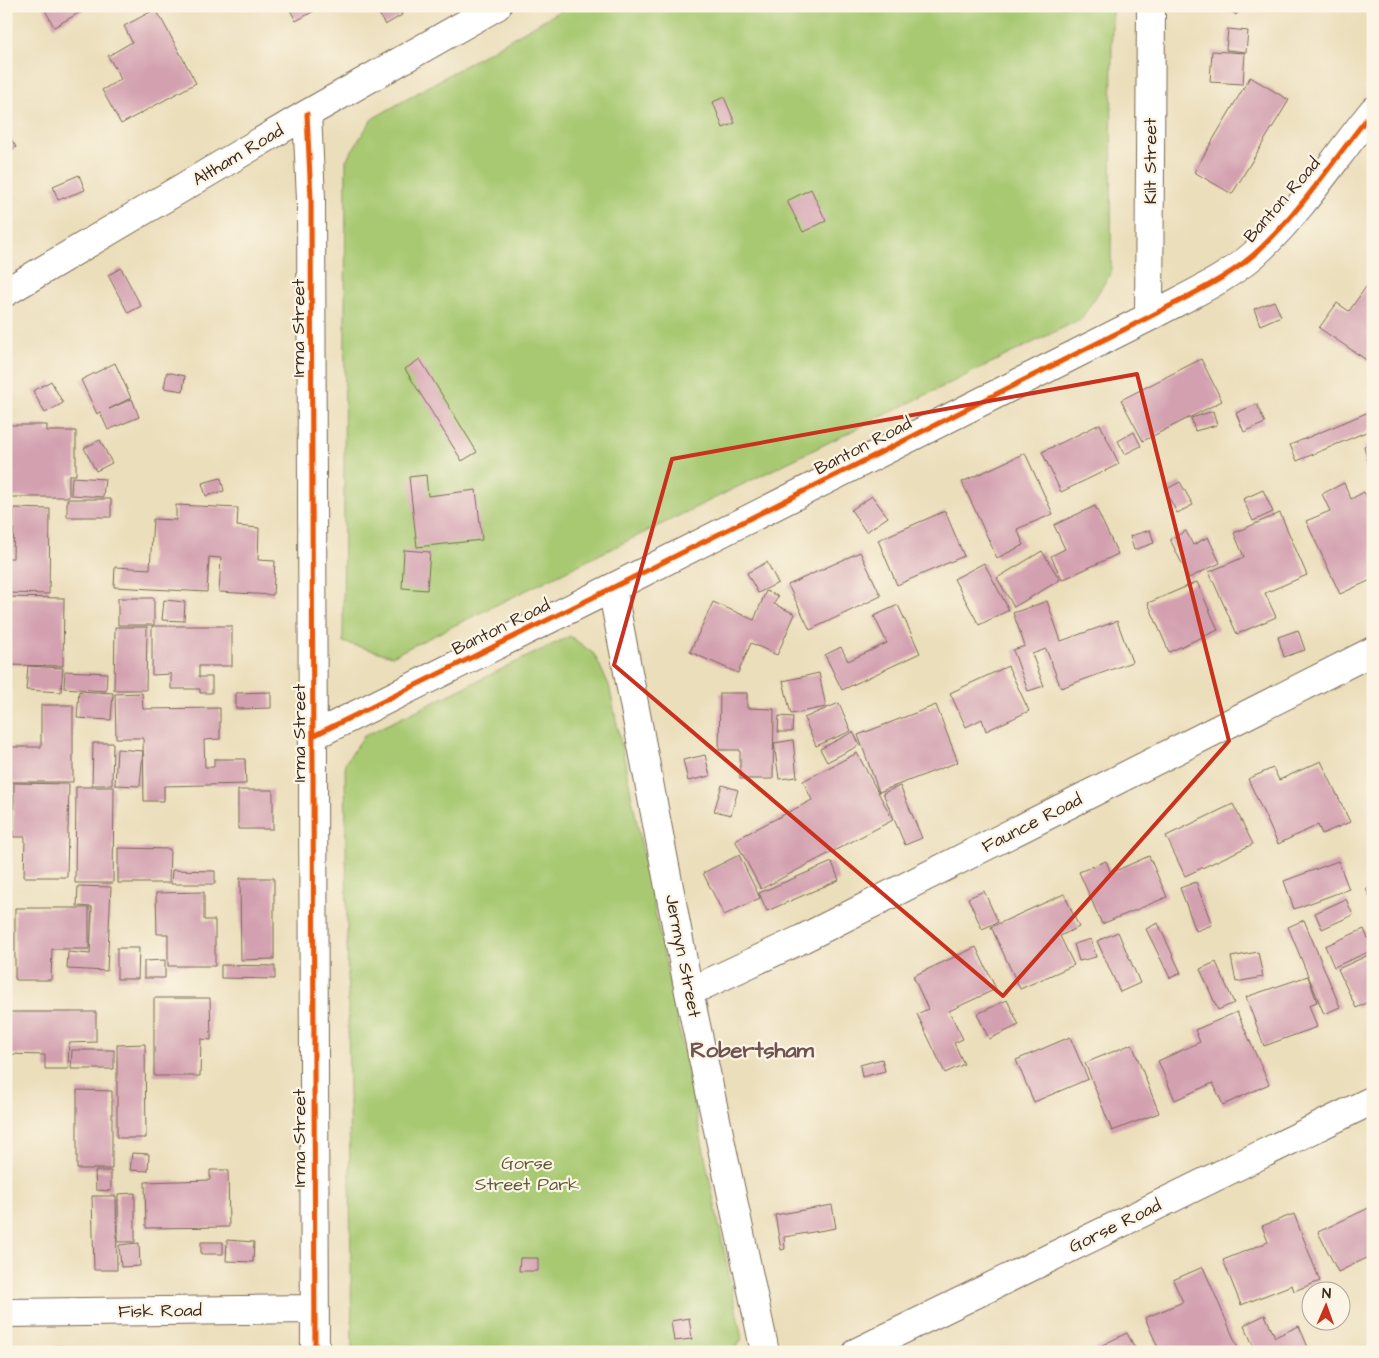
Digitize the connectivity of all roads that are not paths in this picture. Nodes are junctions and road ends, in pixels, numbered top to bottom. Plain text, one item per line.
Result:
1 (497, 6) edge
2 (1151, 6) edge
3 (1373, 111) edge
4 (307, 114) junction
5 (6, 292) edge
6 (1149, 316) junction
7 (612, 588) junction
8 (1373, 651) edge
9 (313, 736) junction
10 (689, 992) junction
11 (1373, 1100) edge
12 (313, 1309) junction
13 (6, 1313) edge
14 (315, 1352) edge
15 (765, 1352) edge
16 (857, 1352) edge

1 - 4 street, Altham Road
2 - 6 street, Kilt Street
3 - 6 street, Banton Road
4 - 5 street, Altham Road
4 - 9 street, Irma Street
6 - 7 street, Banton Road
7 - 9 street, Banton Road
7 - 10 street, Jermyn Street
8 - 10 street, Faunce Road
9 - 12 street, Irma Street
10 - 15 street, Jermyn Street
11 - 16 street, Gorse Road
12 - 13 street, Fisk Road
12 - 14 street, Irma Street

